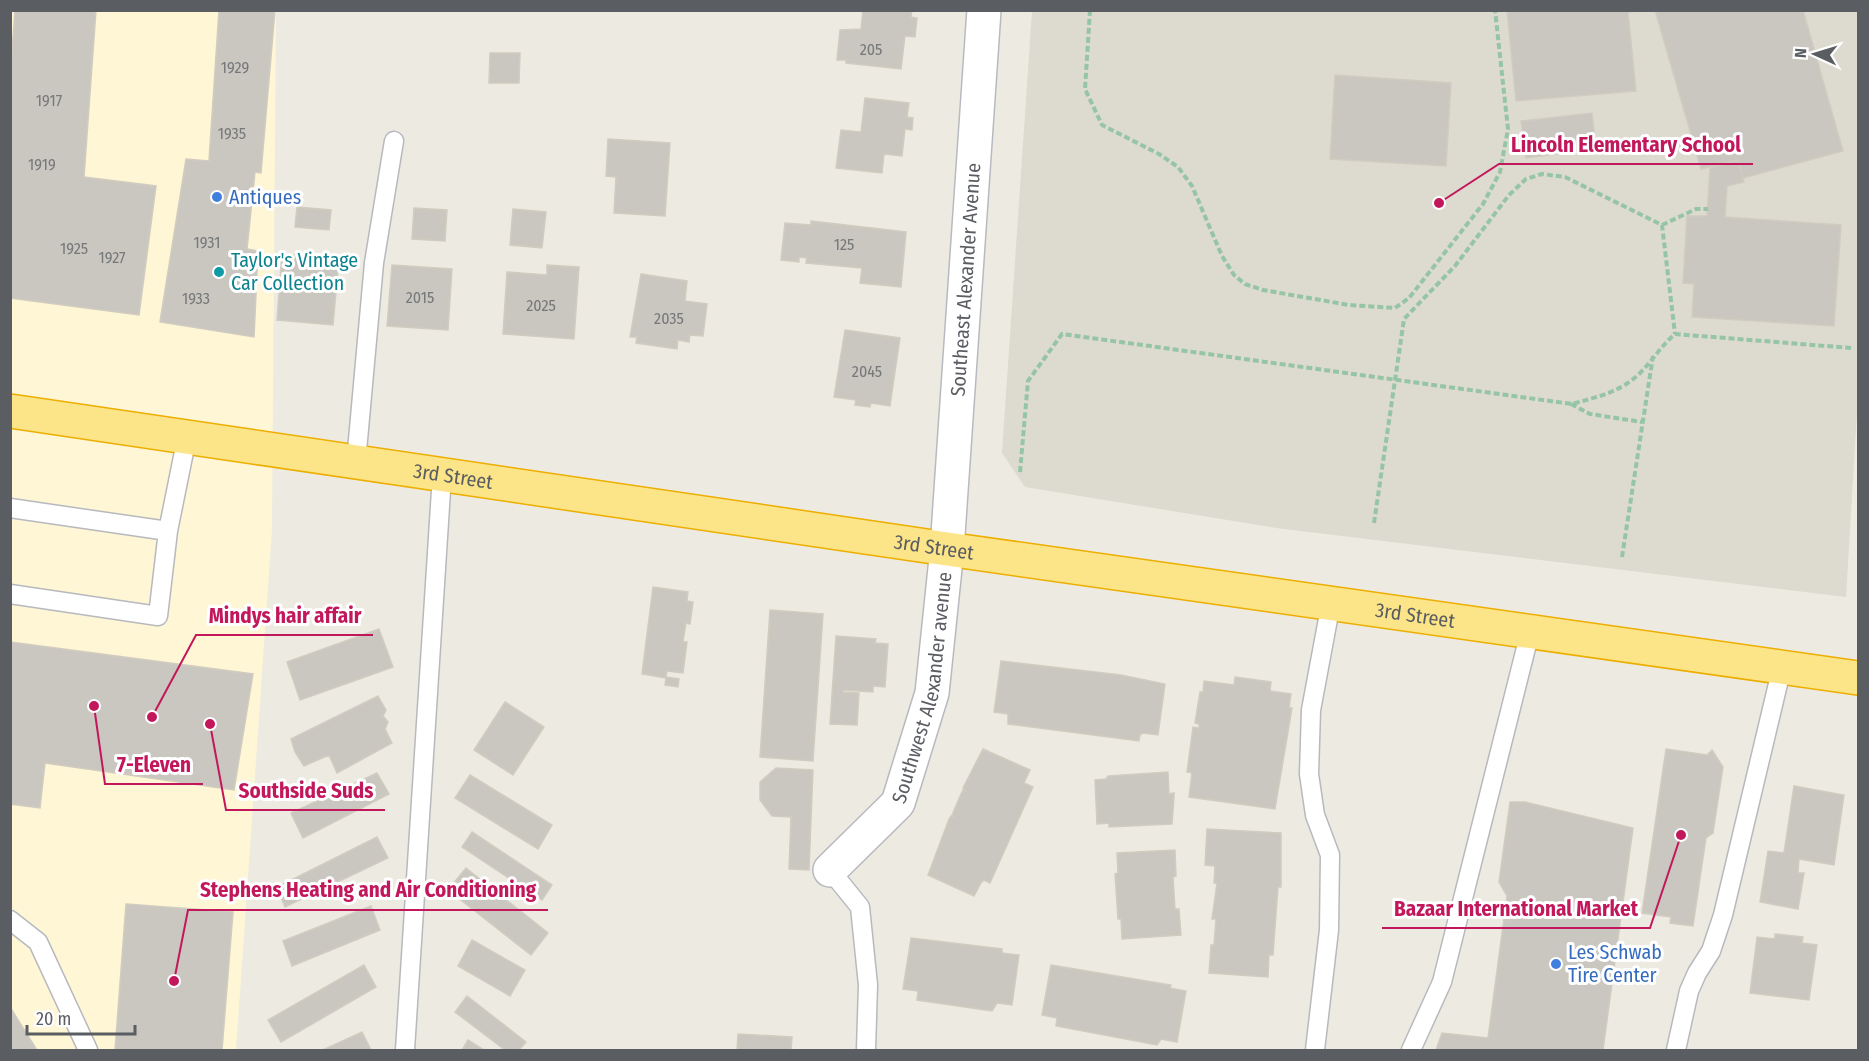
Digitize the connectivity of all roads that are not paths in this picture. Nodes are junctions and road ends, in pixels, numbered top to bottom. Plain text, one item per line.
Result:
1 (984, 10) edge
2 (394, 141) dead end
3 (10, 411) edge
4 (187, 437) junction
5 (356, 462) junction
6 (441, 475) junction
7 (10, 508) edge
8 (168, 531) junction
9 (947, 549) junction
10 (10, 594) edge
11 (1331, 603) junction
12 (1530, 632) junction
13 (1782, 667) junction
14 (1858, 678) edge
15 (830, 870) joint
16 (10, 920) edge
17 (88, 1050) edge
18 (405, 1050) edge
19 (866, 1050) edge
20 (1315, 1050) edge
21 (1412, 1050) edge
22 (1677, 1050) edge

1 - 9 street, Southeast Alexander Avenue
2 - 5 lane
3 - 4 highway, 3rd Street
4 - 5 highway, 3rd Street
4 - 8 lane
5 - 6 highway, 3rd Street
6 - 9 highway, 3rd Street
6 - 18 lane
7 - 8 lane
8 - 10 lane
9 - 11 highway, 3rd Street
9 - 15 street, Southwest Alexander avenue
11 - 12 highway, 3rd Street
11 - 20 lane
12 - 13 highway, 3rd Street
12 - 21 lane
13 - 14 highway, 3rd Street
13 - 22 lane
15 - 19 lane
16 - 17 lane

